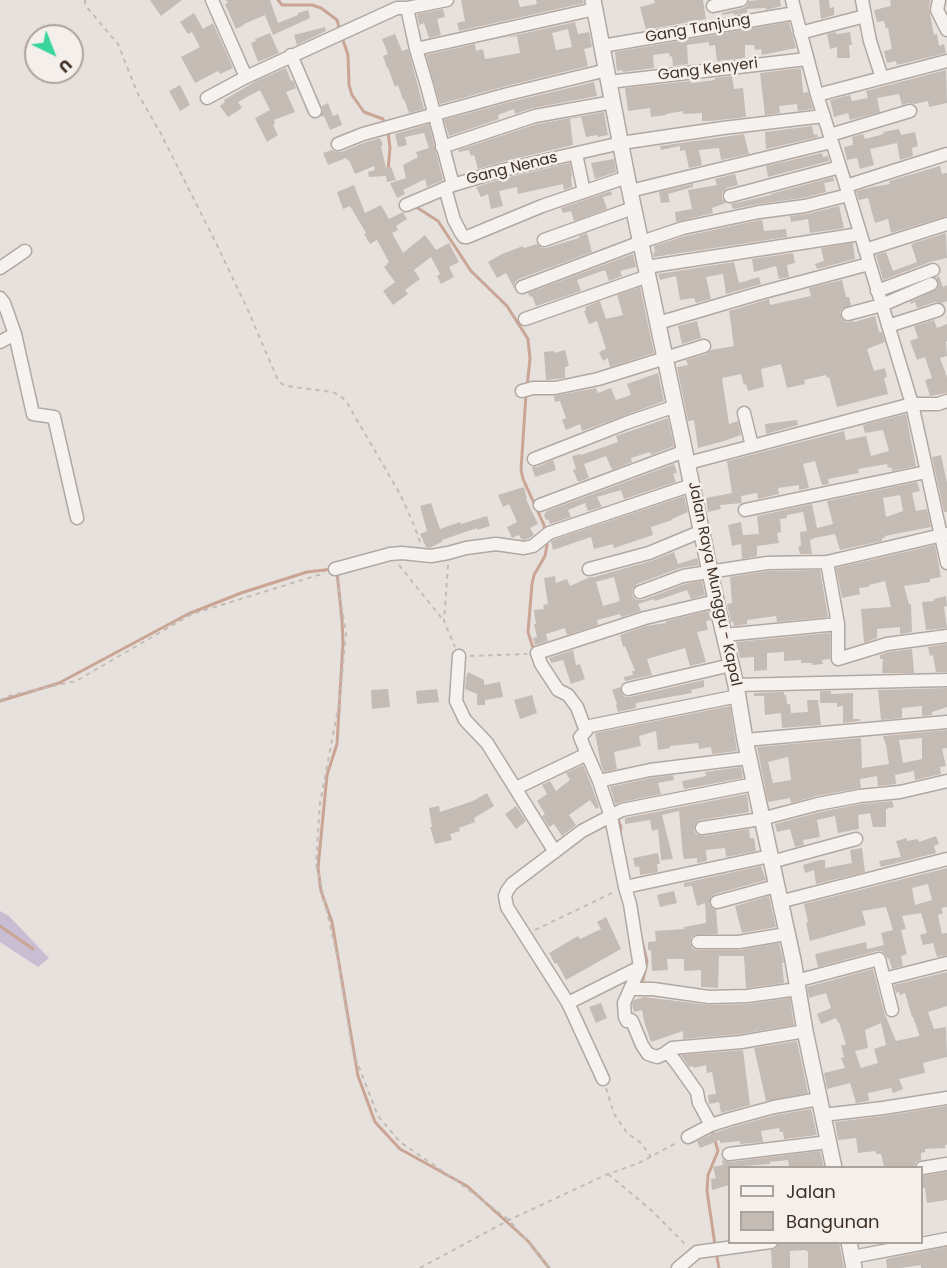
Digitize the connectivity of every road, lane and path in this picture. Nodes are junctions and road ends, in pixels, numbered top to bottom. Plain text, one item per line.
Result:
1 (85, 0) edge
2 (212, 0) edge
3 (447, 0) edge
4 (741, 0) edge
5 (792, 0) edge
6 (862, 0) edge
7 (939, 0) edge
8 (594, 4) edge
9 (399, 5) edge
10 (713, 6) dead end
11 (795, 13) junction
12 (865, 16) junction
13 (947, 30) edge
14 (800, 33) junction
15 (602, 46) junction
16 (416, 50) junction
17 (291, 55) junction
18 (807, 59) junction
19 (947, 61) edge
20 (608, 76) junction
21 (246, 77) junction
22 (882, 78) junction
23 (817, 95) junction
24 (207, 98) dead end
25 (613, 102) junction
26 (315, 111) dead end
27 (910, 111) dead end
28 (435, 115) junction
29 (824, 117) junction
30 (830, 138) junction
31 (338, 144) dead end
32 (621, 144) junction
33 (442, 147) junction
34 (576, 154) junction
35 (947, 154) edge
36 (840, 167) junction
37 (628, 184) junction
38 (449, 186) junction
39 (847, 190) junction
40 (584, 192) junction
41 (730, 196) dead end
42 (406, 205) dead end
43 (633, 208) junction
44 (947, 224) edge
45 (860, 234) junction
46 (544, 240) dead end
47 (641, 242) junction
48 (865, 250) junction
49 (26, 251) dead end
50 (869, 264) junction
51 (0, 268) edge
52 (933, 270) dead end
53 (647, 271) junction
54 (931, 284) dead end
55 (522, 287) dead end
56 (877, 291) junction
57 (0, 298) edge
58 (882, 305) junction
59 (938, 310) dead end
60 (848, 314) dead end
61 (525, 319) dead end
62 (658, 323) junction
63 (888, 326) junction
64 (15, 334) junction
65 (0, 342) edge
66 (704, 345) dead end
67 (666, 357) junction
68 (533, 389) dead end
69 (947, 401) edge
70 (912, 404) junction
71 (676, 406) junction
72 (744, 413) dead end
73 (752, 446) junction
74 (686, 457) junction
75 (534, 459) dead end
76 (926, 472) junction
77 (692, 485) junction
78 (540, 505) dead end
79 (745, 510) dead end
80 (77, 518) dead end
81 (702, 531) junction
82 (944, 535) edge
83 (448, 553) junction
84 (390, 554) junction
85 (425, 556) junction
86 (827, 562) junction
87 (947, 563) edge
88 (335, 569) junction
89 (589, 569) dead end
90 (710, 571) junction
91 (640, 592) dead end
92 (716, 601) junction
93 (444, 621) junction
94 (838, 624) junction
95 (724, 635) junction
96 (947, 636) edge
97 (537, 653) junction
98 (459, 656) junction
99 (731, 665) junction
100 (947, 680) edge
101 (628, 689) dead end
102 (737, 690) junction
103 (0, 700) edge
104 (947, 722) edge
105 (585, 727) junction
106 (745, 740) junction
107 (587, 754) junction
108 (748, 758) junction
109 (599, 781) junction
110 (947, 781) edge
111 (754, 784) junction
112 (516, 788) junction
113 (611, 817) junction
114 (761, 819) junction
115 (702, 828) dead end
116 (856, 839) dead end
117 (555, 852) junction
118 (770, 859) junction
119 (947, 859) edge
120 (776, 886) junction
121 (625, 887) junction
122 (717, 902) dead end
123 (779, 902) junction
124 (786, 934) junction
125 (524, 936) junction
126 (698, 942) dead end
127 (947, 963) edge
128 (640, 967) junction
129 (884, 979) junction
130 (797, 985) junction
131 (630, 989) junction
132 (568, 1003) junction
133 (892, 1010) dead end
134 (805, 1031) junction
135 (664, 1054) junction
136 (603, 1079) joint
137 (947, 1098) edge
138 (819, 1099) junction
139 (823, 1115) junction
140 (711, 1125) junction
141 (688, 1137) joint
142 (829, 1142) junction
143 (729, 1154) dead end
144 (649, 1158) junction
145 (947, 1164) edge
146 (834, 1166) edge
147 (923, 1168) edge
148 (608, 1174) junction
149 (510, 1220) junction
150 (947, 1239) edge
151 (923, 1243) edge
152 (756, 1244) edge
153 (919, 1244) edge
154 (851, 1256) edge
155 (683, 1264) edge
156 (420, 1268) edge
157 (550, 1268) edge

1 - 85 path
2 - 21 street
3 - 9 street
4 - 10 street
5 - 11 street
6 - 12 street
7 - 13 street
8 - 15 street, Jalan Raya Munggu - Kapal
8 - 16 street
9 - 16 street
9 - 17 street
11 - 14 street
11 - 15 street, Gang Tanjung
12 - 14 street
12 - 22 street
14 - 18 street
15 - 20 street, Jalan Raya Munggu - Kapal
16 - 28 street
17 - 21 street
17 - 26 street
18 - 20 street, Gang Kenyeri
18 - 23 street
19 - 22 street
20 - 25 street, Jalan Raya Munggu - Kapal
20 - 28 street, Gang Kenyeri
21 - 24 street
22 - 23 street
23 - 29 street
25 - 32 street, Jalan Raya Munggu - Kapal
25 - 33 street
27 - 30 street
28 - 31 street, Gang Kenyeri
28 - 33 street
29 - 30 street
29 - 32 street, Gang Nenas
30 - 36 street
30 - 37 street
32 - 34 street, Gang Nenas
32 - 37 street, Jalan Raya Munggu - Kapal
33 - 38 street
34 - 38 street, Gang Nenas
34 - 40 street
35 - 39 street
36 - 39 street
36 - 41 street
37 - 40 street
37 - 43 street, Jalan Raya Munggu - Kapal
38 - 40 street
38 - 42 street, Gang Nenas
39 - 45 street
39 - 47 street
43 - 46 street
43 - 47 street, Jalan Raya Munggu - Kapal
44 - 48 street
45 - 48 street
45 - 53 street
47 - 53 street, Jalan Raya Munggu - Kapal
47 - 55 street
48 - 50 street
49 - 51 street
50 - 56 street
50 - 62 street
52 - 56 street
53 - 61 street
53 - 62 street, Jalan Raya Munggu - Kapal
54 - 58 street
56 - 58 street
57 - 64 street
58 - 60 street
58 - 63 street
59 - 63 street
62 - 67 street, Jalan Raya Munggu - Kapal
63 - 70 street
64 - 65 street
64 - 80 street
66 - 67 street
67 - 68 street
67 - 71 street, Jalan Raya Munggu - Kapal
69 - 70 street
70 - 73 street
70 - 76 street
71 - 74 street, Jalan Raya Munggu - Kapal
71 - 75 street
72 - 73 street
73 - 74 street
74 - 77 street, Jalan Raya Munggu - Kapal
74 - 78 street
76 - 79 street
76 - 82 street
77 - 81 street, Jalan Raya Munggu - Kapal
77 - 83 street
81 - 89 street
81 - 90 street, Jalan Raya Munggu - Kapal
82 - 86 street
82 - 87 street
83 - 85 street
83 - 93 path
84 - 85 street
84 - 88 street
84 - 93 path
86 - 90 street
86 - 94 street
88 - 103 path
88 - 149 path
90 - 91 street
90 - 92 street, Jalan Raya Munggu - Kapal
92 - 95 street, Jalan Raya Munggu - Kapal
92 - 97 street
93 - 98 path
94 - 95 street
94 - 96 street
95 - 99 street, Jalan Raya Munggu - Kapal
97 - 98 path
97 - 105 street
98 - 112 street
99 - 101 street
99 - 102 street, Jalan Raya Munggu - Kapal
100 - 102 street
102 - 105 street
102 - 106 street, Jalan Raya Munggu - Kapal
104 - 106 street
105 - 107 street
106 - 108 street, Jalan Raya Munggu - Kapal
107 - 109 street
107 - 112 street
108 - 109 street
108 - 111 street, Jalan Raya Munggu - Kapal
109 - 113 street
110 - 114 street
111 - 113 street
111 - 114 street, Jalan Raya Munggu - Kapal
112 - 117 street
113 - 117 street
113 - 121 street
114 - 115 street
114 - 118 street, Jalan Raya Munggu - Kapal
116 - 118 street
117 - 125 street
118 - 120 street, Jalan Raya Munggu - Kapal
118 - 121 street
119 - 123 street
120 - 122 street
120 - 123 street, Jalan Raya Munggu - Kapal
121 - 125 path
121 - 128 street
123 - 124 street, Jalan Raya Munggu - Kapal
124 - 126 street
124 - 130 street, Jalan Raya Munggu - Kapal
125 - 132 street
127 - 129 street
128 - 131 street
128 - 132 street
129 - 130 street
129 - 133 street
130 - 131 street
130 - 134 street, Jalan Raya Munggu - Kapal
131 - 135 street
132 - 136 street
134 - 135 street
134 - 138 street, Jalan Raya Munggu - Kapal
135 - 140 street
136 - 144 path
137 - 139 street
138 - 139 street, Jalan Raya Munggu - Kapal
138 - 140 street
139 - 142 street, Jalan Raya Munggu - Kapal
140 - 141 street
141 - 144 path
142 - 143 street
142 - 146 street, Jalan Raya Munggu - Kapal
144 - 148 path
145 - 147 street
148 - 149 path
148 - 155 path
149 - 156 path
149 - 157 path
150 - 151 street
152 - 155 street
153 - 154 street

